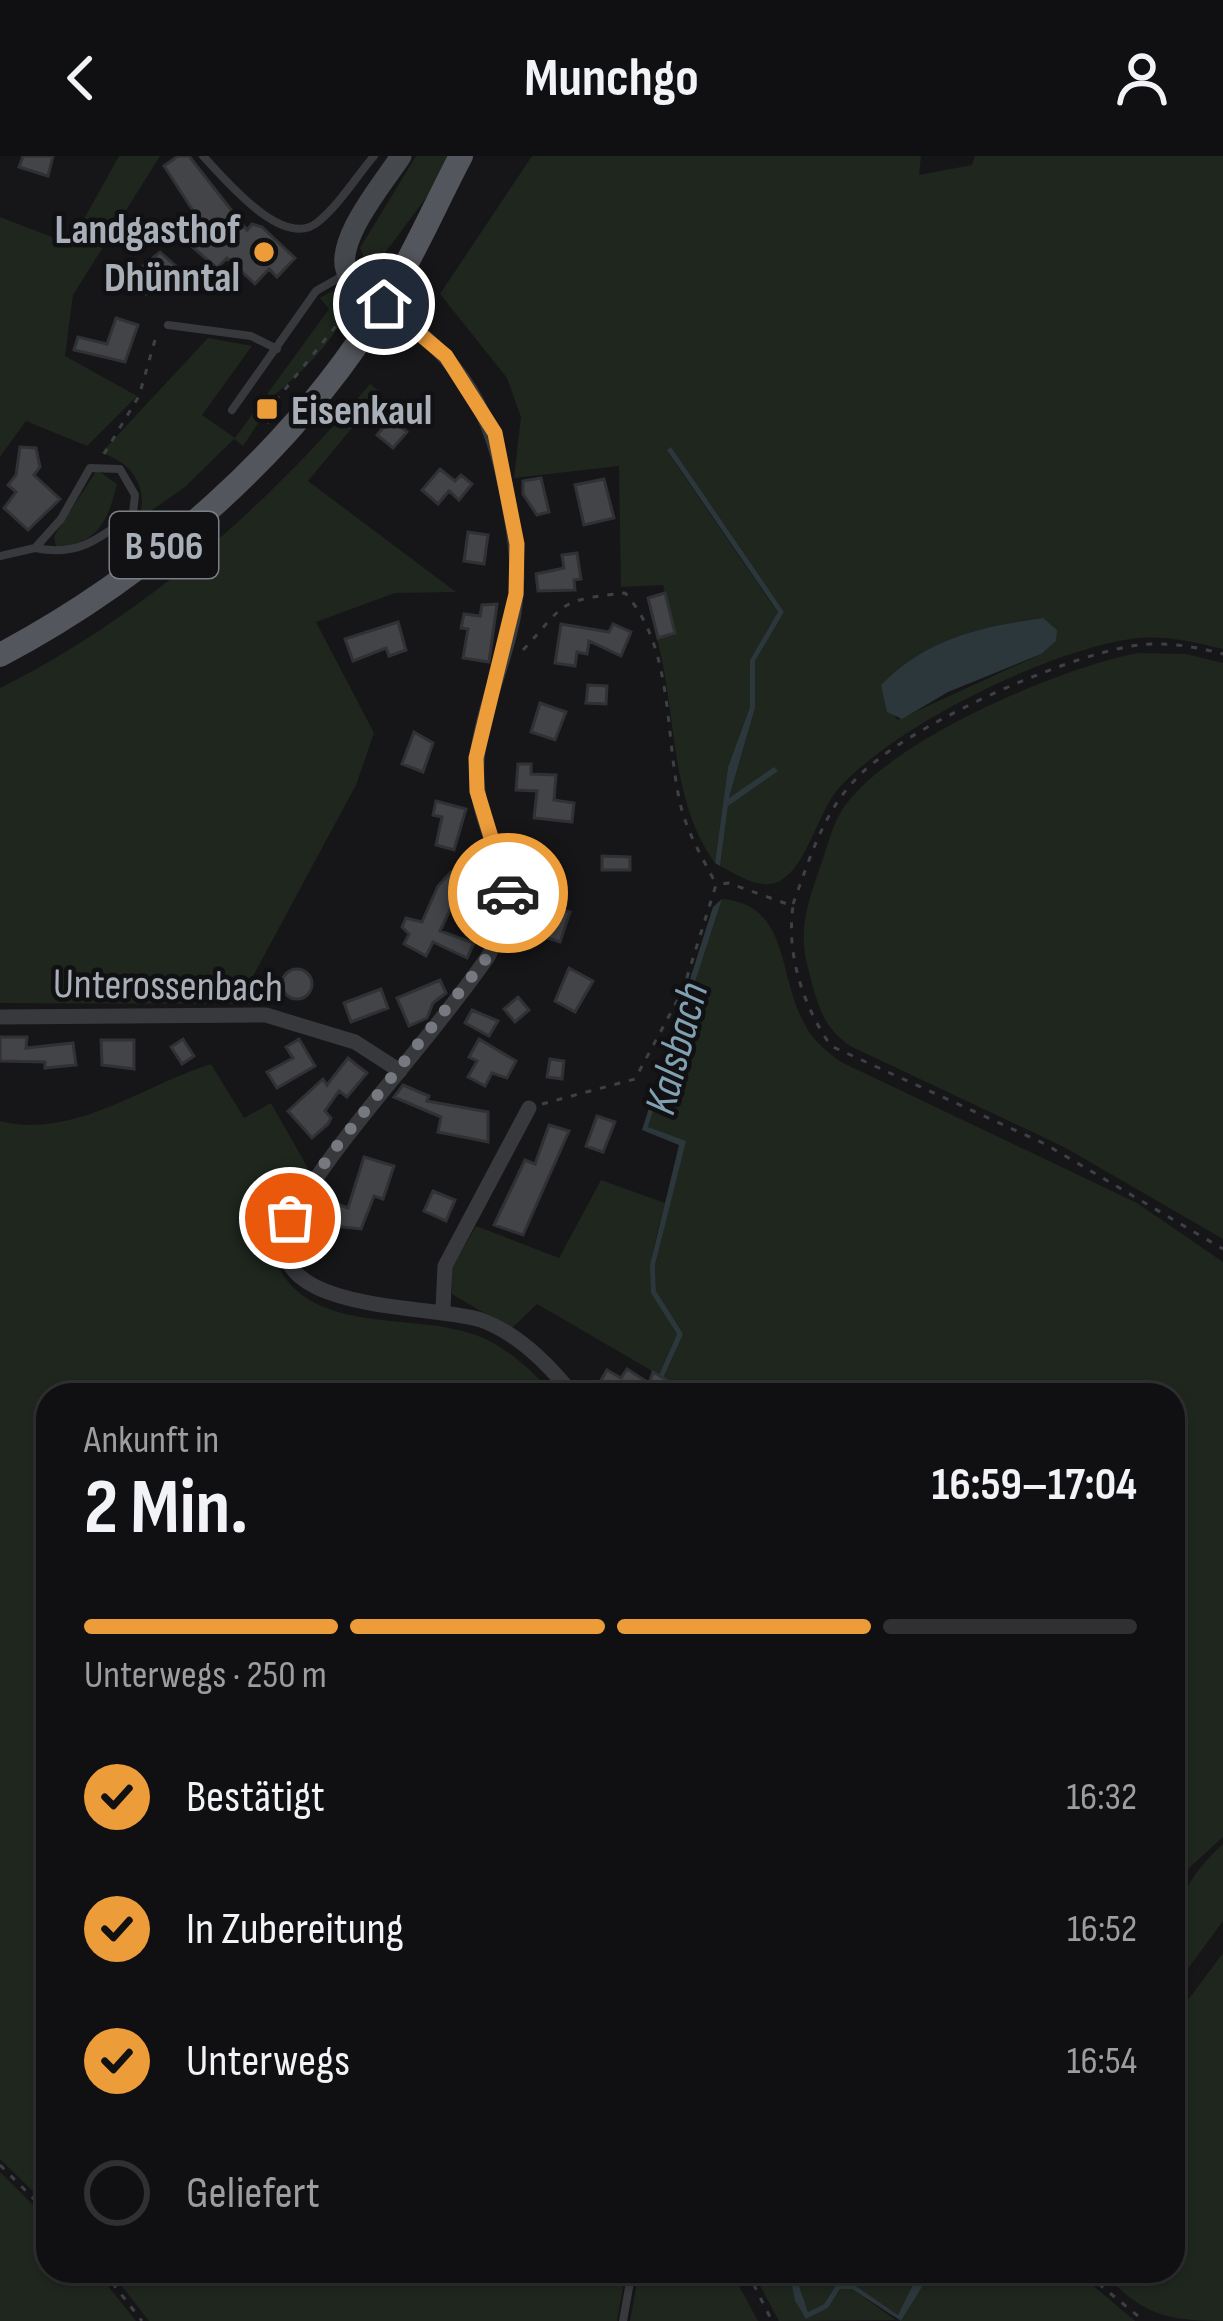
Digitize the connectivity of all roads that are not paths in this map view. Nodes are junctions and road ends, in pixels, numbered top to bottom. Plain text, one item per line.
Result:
1 (203, 156) edge
2 (374, 156) edge
3 (401, 156) edge
4 (460, 156) edge
5 (348, 274) junction
6 (384, 304) junction
7 (168, 326) road end
8 (277, 349) junction
9 (232, 410) dead end
10 (34, 548) junction
11 (0, 556) edge
12 (0, 655) edge
13 (0, 1017) edge
14 (400, 1071) junction
15 (529, 1108) road end
16 (443, 1308) junction
17 (562, 1383) edge
18 (630, 2283) edge
19 (623, 2321) edge

1 - 2 lane
3 - 5 street
4 - 6 main road, B 506
5 - 6 street
5 - 8 lane
6 - 12 main road, B 506
6 - 14 street
7 - 8 lane
8 - 9 lane
10 - 10 lane
10 - 11 lane
13 - 14 street, Unterossenbach
14 - 16 street
15 - 16 street
16 - 17 street
18 - 19 lane

